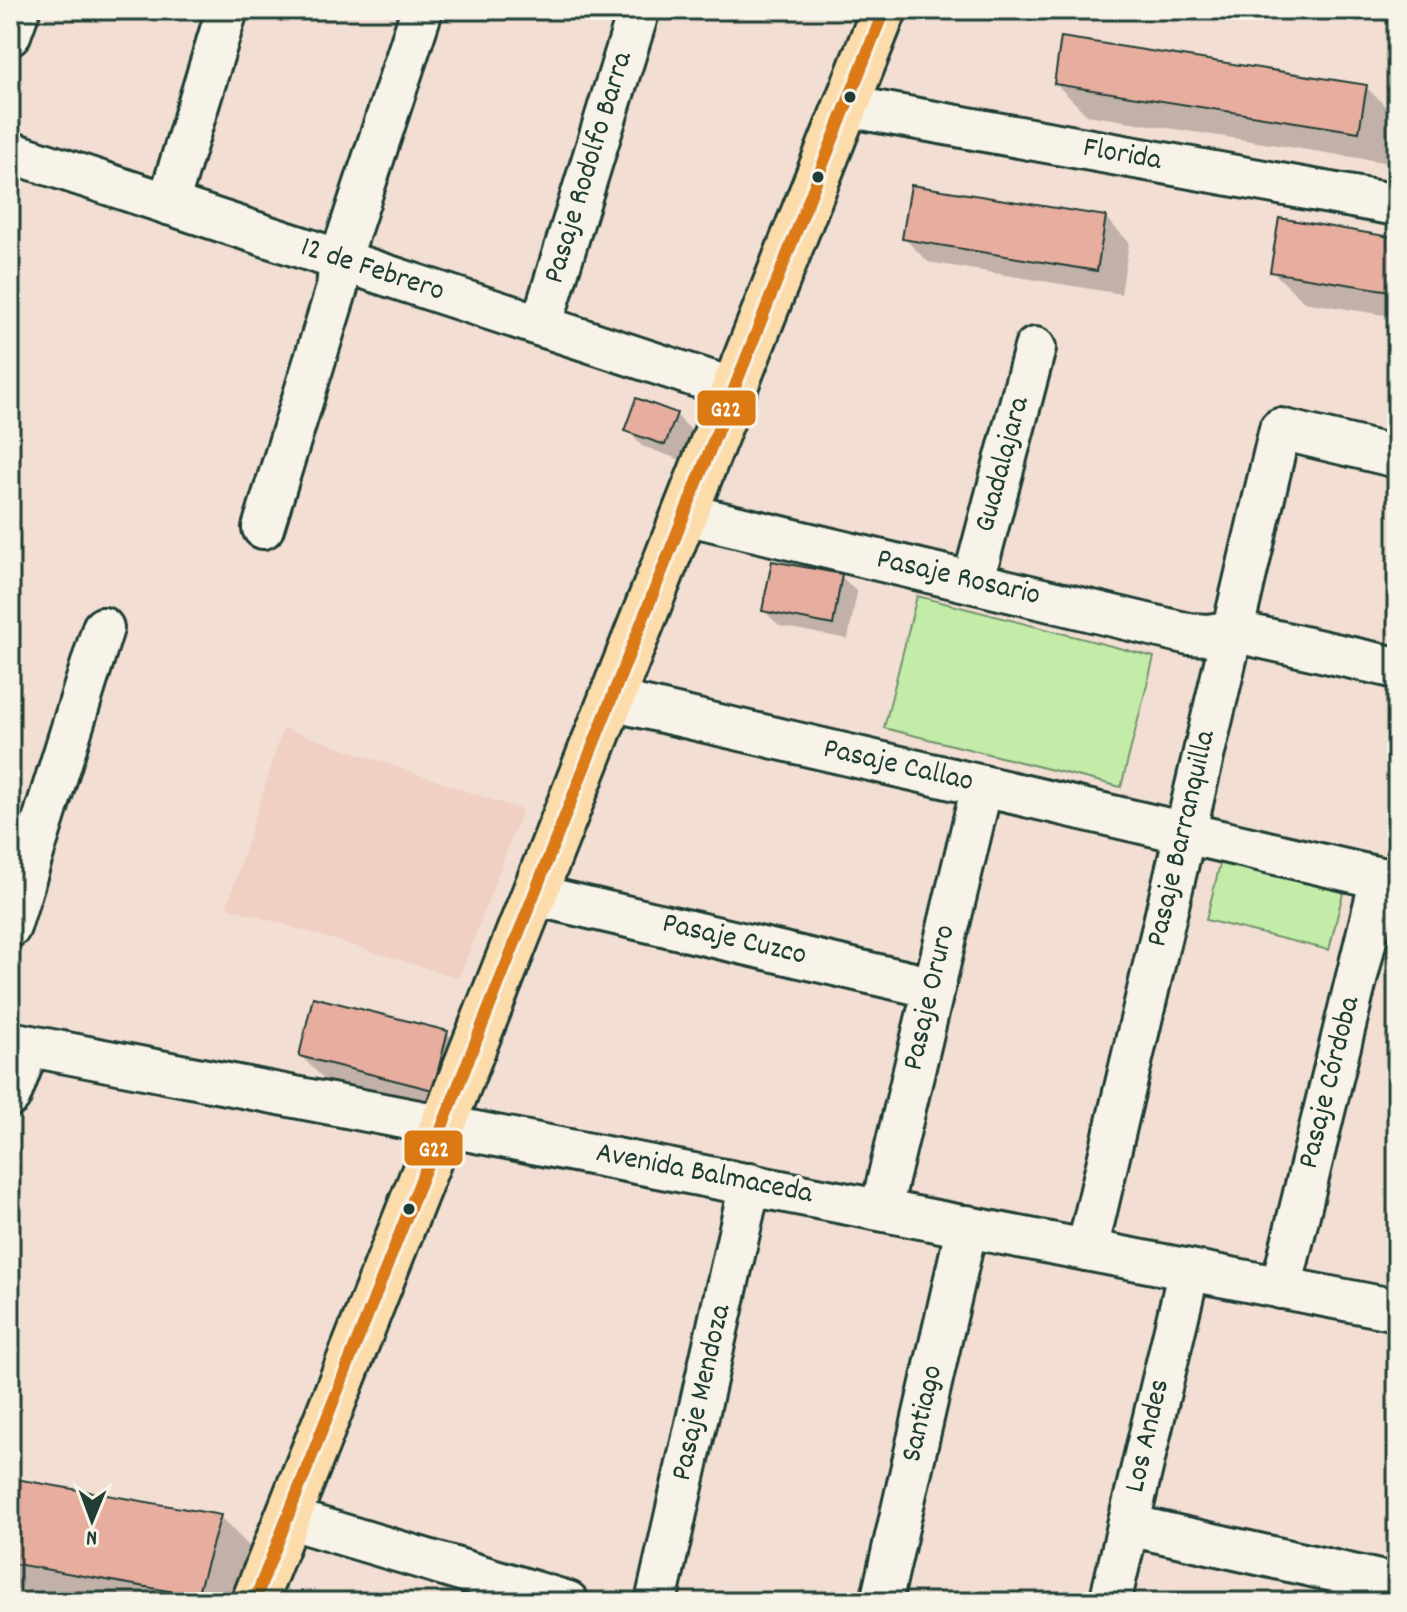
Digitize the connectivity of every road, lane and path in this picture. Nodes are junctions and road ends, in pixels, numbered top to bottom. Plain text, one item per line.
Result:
1 (19, 10) edge
2 (227, 10) edge
3 (422, 10) edge
4 (639, 10) edge
5 (884, 10) edge
6 (10, 35) edge
7 (846, 106) junction
8 (10, 152) edge
9 (168, 204) junction
10 (1397, 205) edge
11 (340, 260) junction
12 (541, 326) junction
13 (1035, 348) dead end
14 (734, 389) junction
15 (1397, 457) edge
16 (685, 514) junction
17 (263, 528) dead end
18 (973, 582) junction
19 (103, 628) dead end
20 (1232, 631) junction
21 (1397, 668) edge
22 (611, 700) junction
23 (982, 786) junction
24 (1184, 834) junction
25 (1389, 880) edge
26 (534, 895) junction
27 (10, 927) edge
28 (934, 988) junction
29 (19, 1044) edge
30 (10, 1096) edge
31 (443, 1125) junction
32 (750, 1184) junction
33 (881, 1209) junction
34 (967, 1226) junction
35 (1087, 1250) junction
36 (1189, 1270) junction
37 (1281, 1288) junction
38 (1397, 1310) edge
39 (287, 1518) junction
40 (1128, 1525) junction
41 (1397, 1585) edge
42 (254, 1602) edge
43 (568, 1602) edge
44 (656, 1602) edge
45 (881, 1602) edge
46 (1110, 1602) edge

1 - 6 street
2 - 9 street
3 - 11 street
4 - 12 street, Pasaje Rodolfo Barra
5 - 7 main road
7 - 10 street, Florida
7 - 14 main road
8 - 9 street, 12 de Febrero
9 - 11 street, 12 de Febrero
11 - 12 street, 12 de Febrero
11 - 17 street
12 - 14 street, 12 de Febrero
13 - 18 street, Guadalajara
14 - 16 main road
15 - 20 street, Pasaje Barranquilla
16 - 18 street, Pasaje Rosario
16 - 22 main road
18 - 20 street, Pasaje Rosario
19 - 27 street
20 - 21 street, Pasaje Rosario
20 - 24 street, Pasaje Barranquilla
22 - 23 street, Pasaje Callao
22 - 26 main road
23 - 24 street, Pasaje Callao
23 - 28 street, Pasaje Oruro
24 - 25 street, Pasaje Callao
24 - 35 street, Pasaje Barranquilla
25 - 37 street, Pasaje Córdoba
26 - 28 street, Pasaje Cuzco
26 - 31 main road
28 - 33 street, Pasaje Oruro
29 - 30 street
29 - 31 street, Avenida Balmaceda
31 - 32 street, Avenida Balmaceda
31 - 39 main road
32 - 33 street, Avenida Balmaceda
32 - 44 street, Pasaje Mendoza
33 - 34 street, Avenida Balmaceda
34 - 35 street, Avenida Balmaceda
34 - 45 street, Santiago
35 - 36 street, Avenida Balmaceda
36 - 37 street, Avenida Balmaceda
36 - 40 street, Los Andes
37 - 38 street, Avenida Balmaceda
39 - 42 main road
39 - 43 street
40 - 41 street
40 - 46 street, Los Andes

